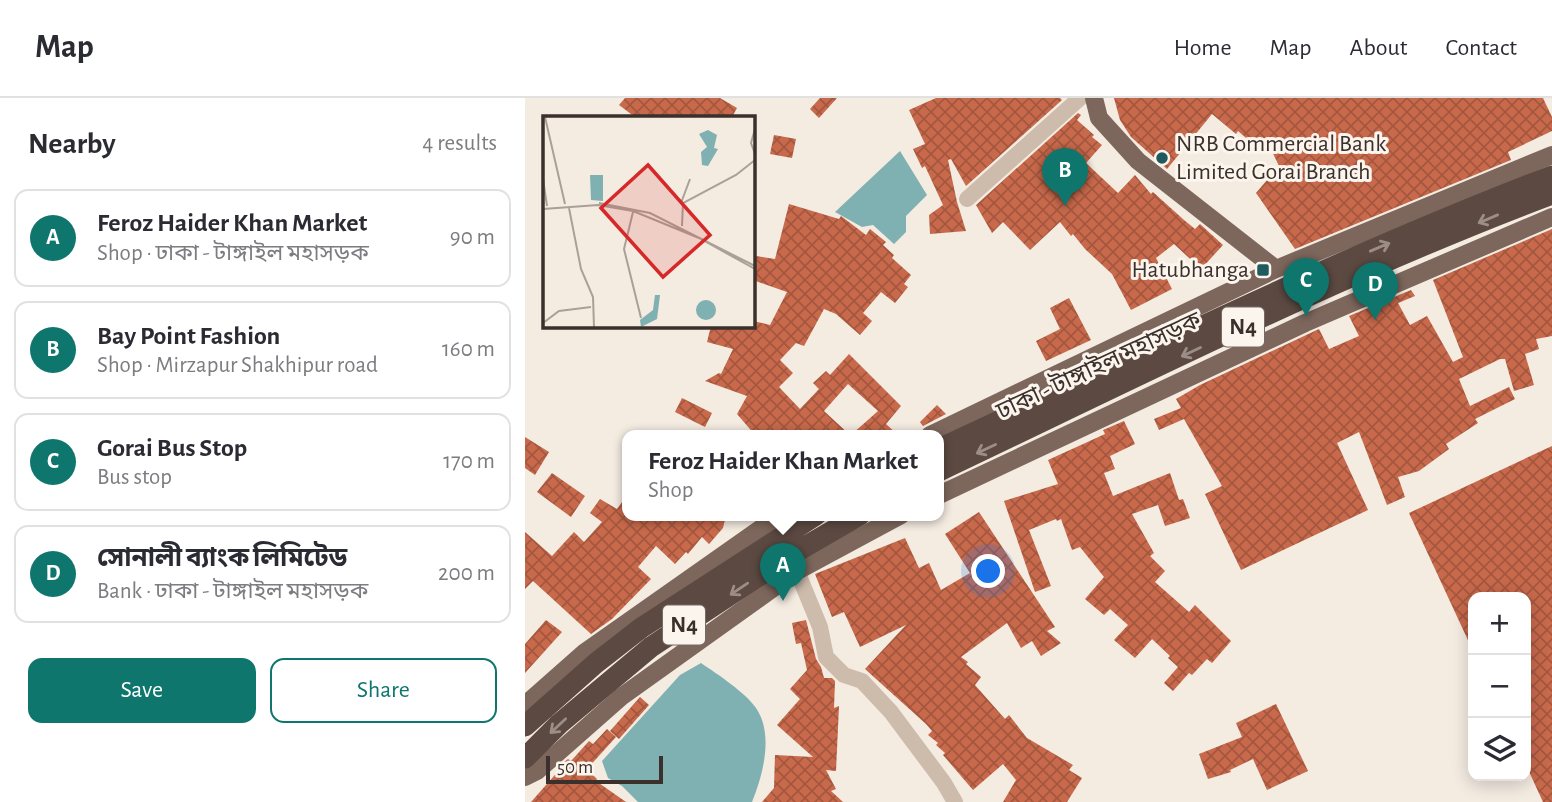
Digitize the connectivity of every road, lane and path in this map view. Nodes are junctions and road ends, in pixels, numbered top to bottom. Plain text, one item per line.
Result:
1 (1094, 98) edge
2 (1072, 100) edge
3 (1552, 155) edge
4 (1552, 176) edge
5 (1552, 194) edge
6 (967, 199) dead end
7 (1552, 217) edge
8 (1276, 269) junction
9 (940, 430) edge
10 (944, 447) edge
11 (944, 469) edge
12 (944, 493) edge
13 (772, 521) edge
14 (807, 521) edge
15 (850, 521) edge
16 (890, 521) edge
17 (797, 571) junction
18 (525, 705) edge
19 (525, 726) edge
20 (525, 758) edge
21 (525, 777) edge
22 (955, 802) edge

1 - 8 main road
2 - 6 street
3 - 8 main road
10 -> 4 highway, ঢাকা - টাঙ্গাইল মহাসড়ক / N4
5 -> 11 highway, ঢাকা - টাঙ্গাইল মহাসড়ক / N4
7 - 12 main road
8 - 9 main road
13 - 18 main road
14 - 19 highway, N4
15 -> 20 highway, N4
16 - 17 main road
17 - 21 main road
17 - 22 street

